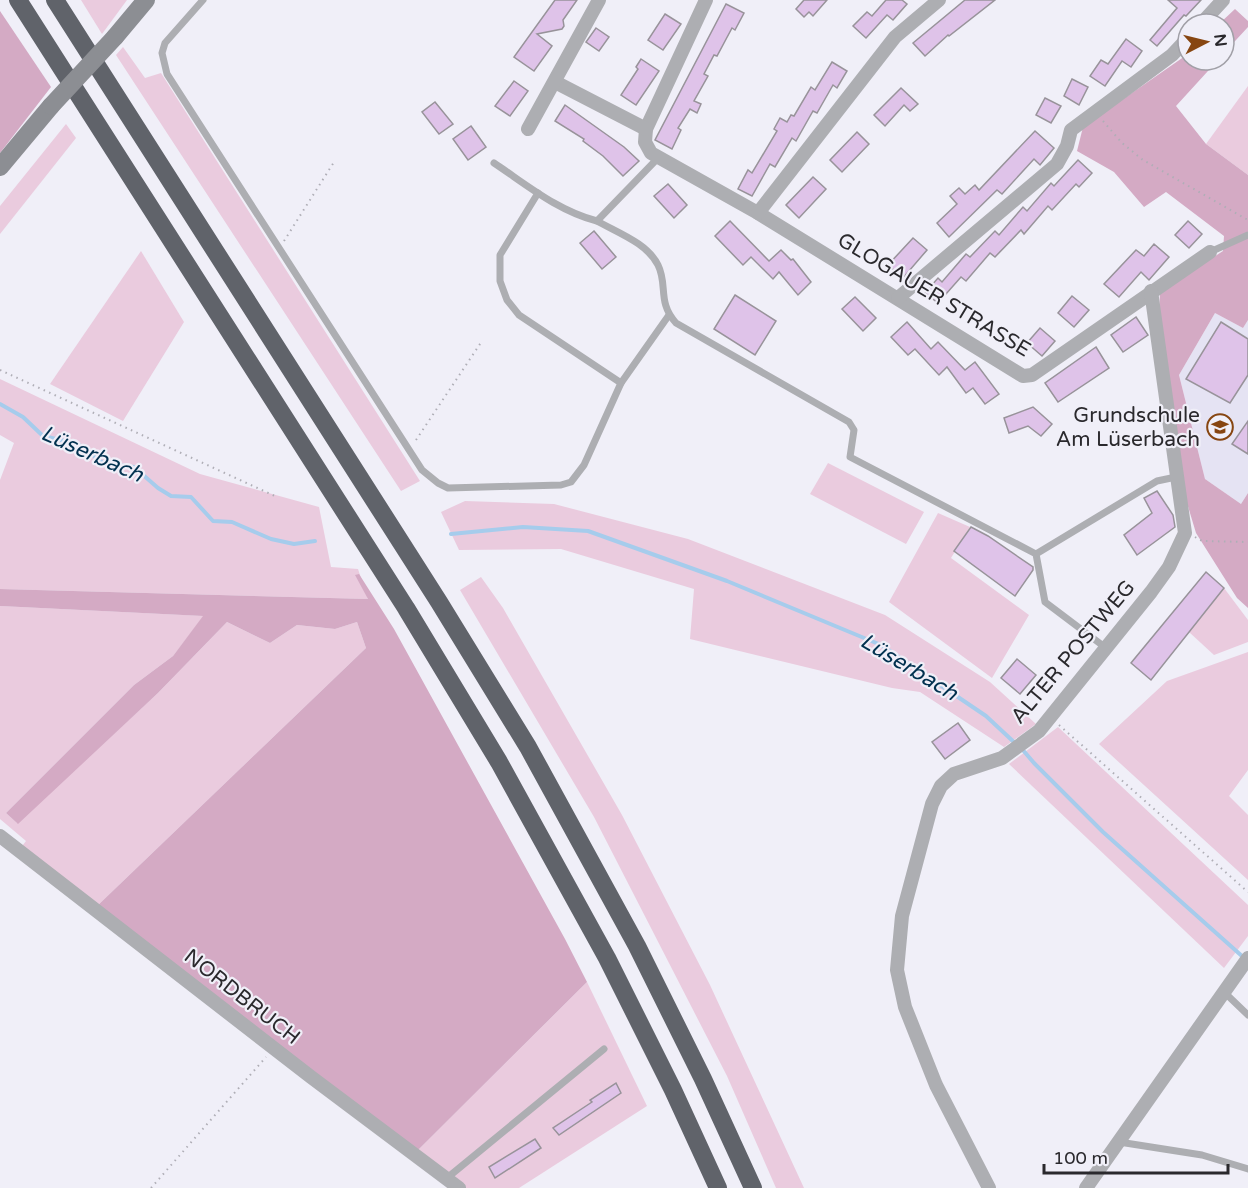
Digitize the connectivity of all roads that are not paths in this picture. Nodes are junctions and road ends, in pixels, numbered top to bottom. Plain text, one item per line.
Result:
1 (18, 0) edge
2 (56, 0) edge
3 (67, 0) edge
4 (146, 0) edge
5 (203, 0) edge
6 (599, 0) edge
7 (706, 0) edge
8 (939, 0) edge
9 (1223, 0) edge
10 (1212, 12) edge
11 (80, 38) junction
12 (1176, 51) edge
13 (555, 82) junction
14 (528, 129) dead end
15 (646, 129) junction
16 (659, 157) junction
17 (494, 163) dead end
18 (0, 167) edge
19 (538, 193) junction
20 (758, 213) junction
21 (597, 221) junction
22 (1248, 235) edge
23 (1210, 252) joint
24 (1151, 291) junction
25 (897, 298) junction
26 (669, 315) junction
27 (621, 383) junction
28 (1176, 477) junction
29 (1036, 554) junction
30 (1106, 648) junction
31 (0, 836) edge
32 (1244, 964) edge
33 (1224, 992) junction
34 (1248, 1015) edge
35 (604, 1049) dead end
36 (1119, 1142) junction
37 (1248, 1169) edge
38 (447, 1178) junction
39 (459, 1188) edge
40 (718, 1188) edge
41 (753, 1188) edge
42 (989, 1188) edge
43 (1086, 1188) edge

1 - 40 highway
2 - 11 highway
3 - 11 highway
4 - 18 main road, bridge
5 - 27 lane
6 - 13 street
7 - 15 street
8 - 20 street
9 - 10 street
11 - 41 highway
12 - 25 street
13 - 14 street
13 - 15 street
15 - 16 street
16 - 20 street, GLOGAUER STRASSE
16 - 21 lane
17 - 19 lane
19 - 21 lane
19 - 27 lane
20 - 25 street, GLOGAUER STRASSE
21 - 26 lane
22 - 23 lane
23 - 24 street, GLOGAUER STRASSE
24 - 25 street, GLOGAUER STRASSE
24 - 28 street
26 - 27 lane
26 - 29 lane
28 - 29 lane
28 - 30 street, ALTER POSTWEG
29 - 30 lane
30 - 42 street, ALTER POSTWEG
31 - 38 street, NORDBRUCH
32 - 33 street
33 - 34 lane
33 - 36 street
35 - 38 lane
36 - 37 lane
36 - 43 street
38 - 39 street, NORDBRUCH

